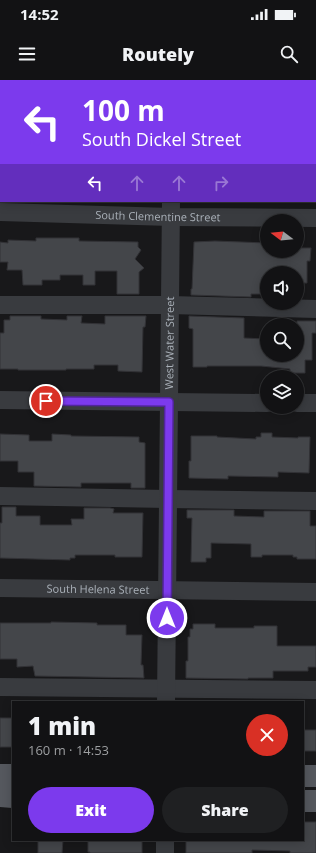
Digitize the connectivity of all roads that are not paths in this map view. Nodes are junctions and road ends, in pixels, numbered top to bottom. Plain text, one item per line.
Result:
1 (171, 209) edge
2 (0, 212) edge
3 (316, 218) edge
4 (0, 305) edge
5 (170, 305) junction
6 (316, 309) edge
7 (0, 400) edge
8 (169, 402) junction
9 (260, 403) edge
10 (304, 403) edge
11 (316, 403) edge
12 (0, 496) edge
13 (168, 499) junction
14 (316, 501) edge
15 (0, 588) edge
16 (168, 590) junction
17 (316, 592) edge
18 (0, 686) edge
19 (316, 690) edge
20 (167, 695) edge
21 (0, 775) edge
22 (12, 775) edge
23 (304, 776) edge
24 (316, 776) edge
25 (0, 796) edge
26 (12, 796) edge
27 (304, 801) edge
28 (316, 801) edge
29 (165, 841) edge
30 (165, 853) edge

1 - 2 street, South Clementine Street
1 - 3 street, South Clementine Street
1 - 5 street, West Water Street
4 - 5 street
5 - 6 street
5 - 8 street, West Water Street
7 - 8 street
8 - 9 street
8 - 13 street, West Water Street
10 - 11 street
12 - 13 street
13 - 14 street
13 - 16 street, West Water Street
15 - 16 street, South Helena Street
16 - 17 street, South Helena Street
16 - 20 street, West Water Street
18 - 20 street
19 - 20 street
21 - 22 main road
23 - 24 main road
25 - 26 main road
27 - 28 main road
29 - 30 street

